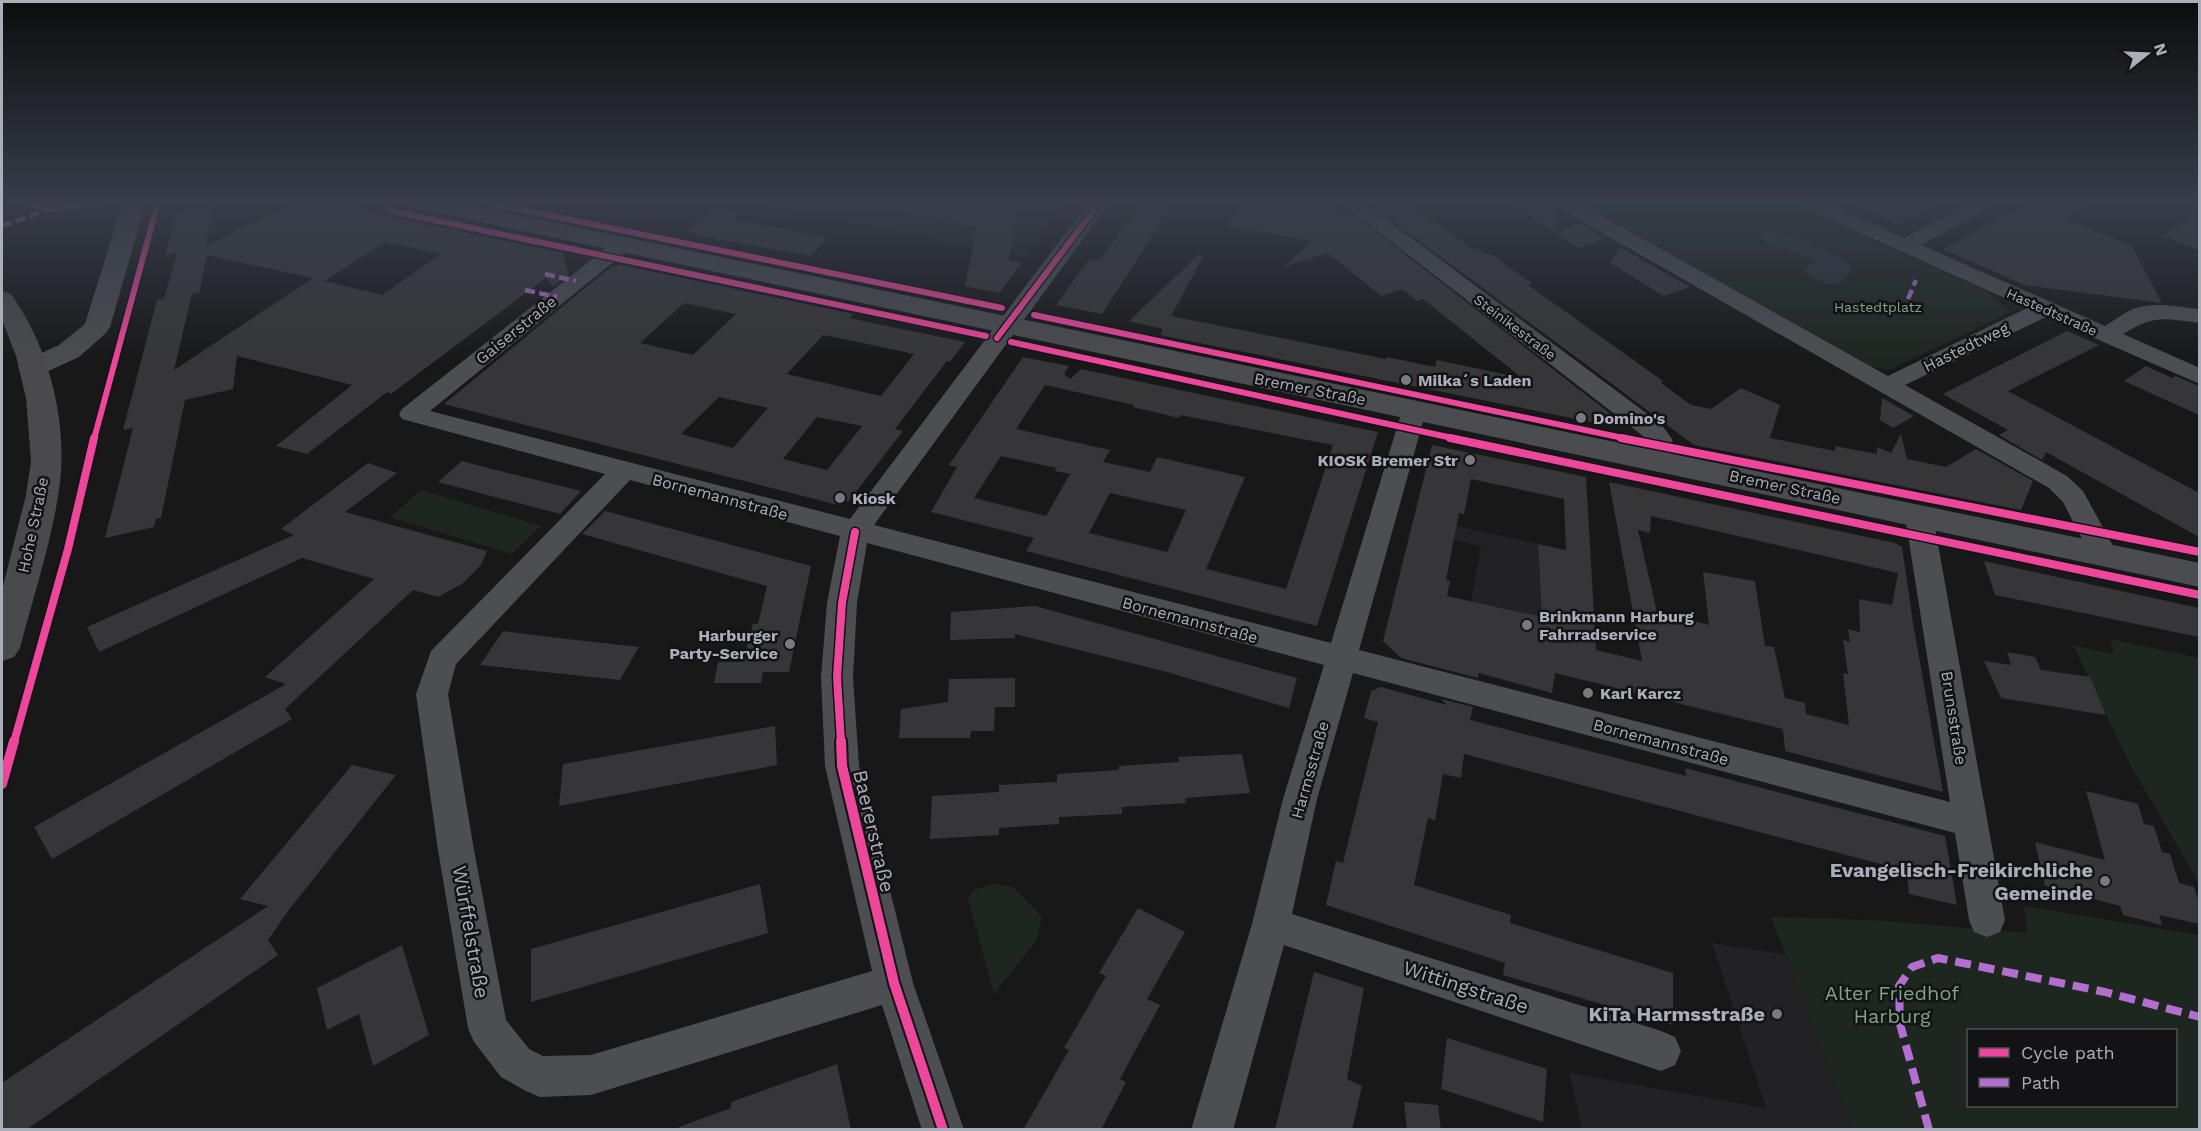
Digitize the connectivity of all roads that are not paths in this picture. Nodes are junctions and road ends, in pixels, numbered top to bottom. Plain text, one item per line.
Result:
1 (119, 255) edge
2 (610, 255) edge
3 (663, 255) edge
4 (1061, 255) edge
5 (1420, 255) edge
6 (1656, 255) edge
7 (1924, 255) edge
8 (2, 299) edge
9 (2044, 309) junction
10 (2199, 316) edge
11 (1006, 327) junction
12 (2106, 335) junction
13 (32, 368) junction
14 (2199, 377) edge
15 (1887, 385) junction
16 (1414, 411) junction
17 (411, 414) joint
18 (1663, 462) junction
19 (623, 471) junction
20 (1919, 516) junction
21 (855, 532) junction
22 (2104, 555) junction
23 (2199, 575) edge
24 (2, 648) edge
25 (1343, 660) junction
26 (1970, 822) junction
27 (1987, 920) dead end
28 (1271, 924) junction
29 (894, 983) junction
30 (1661, 1051) dead end
31 (943, 1130) edge
32 (1212, 1130) edge

1 - 13 main road
2 - 17 street, Gaiserstraße
3 - 11 main road, Bremer Straße
4 - 11 street, Baererstraße
5 - 18 street, Steinikestraße
6 - 15 street
7 - 9 street, Hastedtstraße
8 - 13 main road, Hohe Straße
9 - 12 street, Hastedtstraße
9 - 15 street, Hastedtweg
10 - 12 street
11 - 16 main road, Bremer Straße
11 - 21 street, Baererstraße
12 - 14 street, Hastedtstraße
13 - 24 main road, Hohe Straße
15 - 22 street
16 - 18 main road, Bremer Straße
16 - 25 street, Harmsstraße
17 - 19 street, Bornemannstraße
18 - 20 main road, Bremer Straße
19 - 21 street, Bornemannstraße
19 - 29 street, Würffelstraße
20 - 22 main road, Bremer Straße
20 - 26 street, Brunsstraße
21 - 25 street, Bornemannstraße
21 - 29 street, Baererstraße
22 - 23 main road, Bremer Straße
25 - 26 street, Bornemannstraße
25 - 28 street, Harmsstraße
26 - 27 street, Brunsstraße
28 - 30 street, Wittingstraße
28 - 32 street, Harmsstraße
29 - 31 street, Baererstraße

